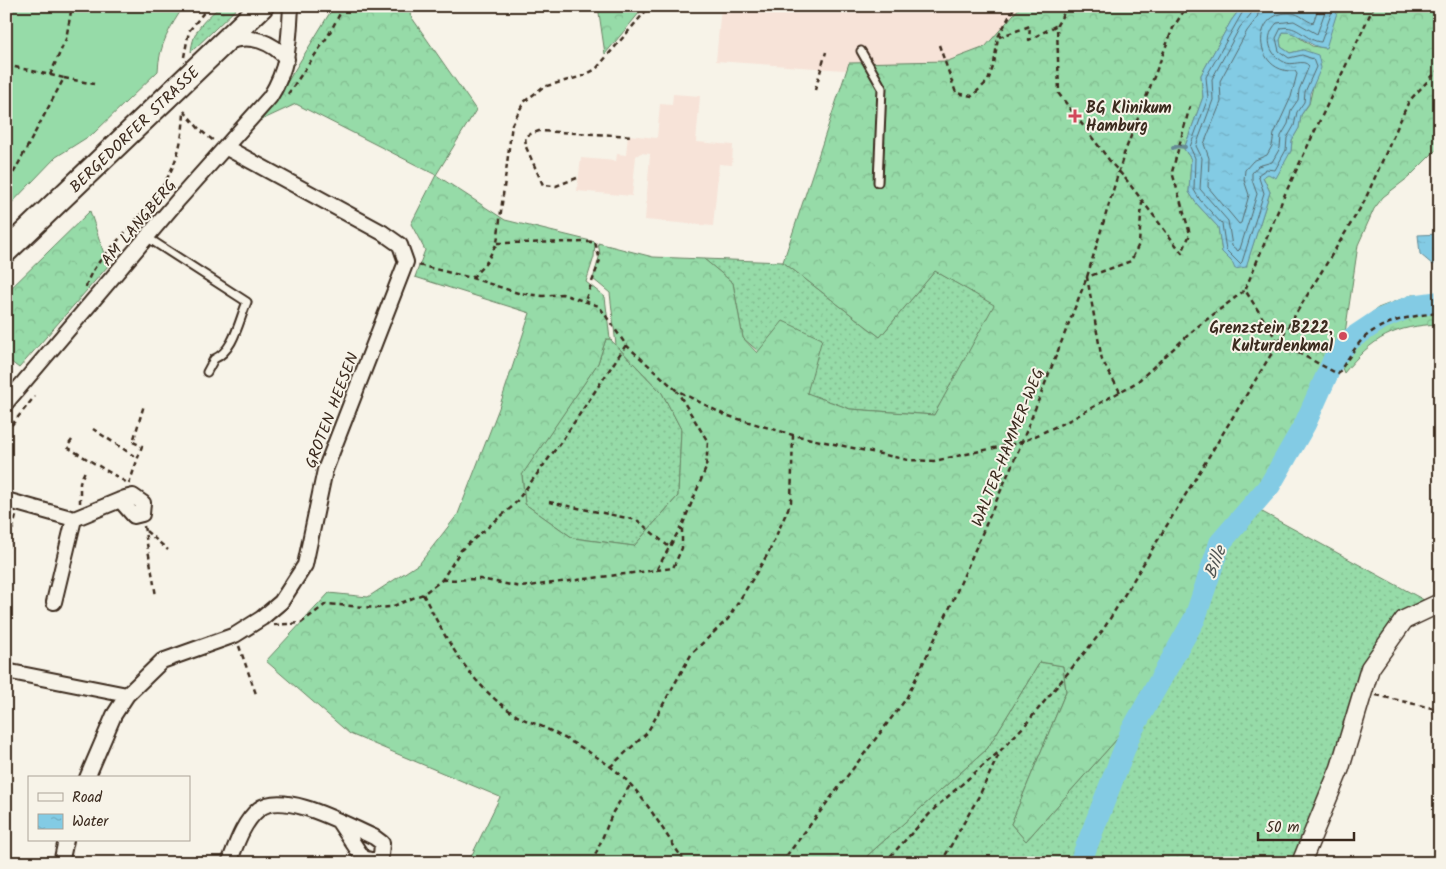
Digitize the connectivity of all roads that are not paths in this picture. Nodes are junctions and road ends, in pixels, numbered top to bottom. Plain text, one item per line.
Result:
1 (262, 6) edge
2 (291, 6) edge
3 (222, 44) junction
4 (861, 51) dead end
5 (287, 59) junction
6 (227, 148) junction
7 (878, 182) dead end
8 (148, 238) junction
9 (6, 251) edge
10 (207, 372) dead end
11 (6, 403) edge
12 (12, 502) edge
13 (141, 515) road end
14 (77, 518) junction
15 (54, 602) dead end
16 (1440, 603) edge
17 (6, 671) edge
18 (127, 695) junction
19 (88, 776) edge
20 (339, 822) dead end
21 (65, 842) edge
22 (60, 863) edge
23 (229, 863) edge
24 (1301, 863) edge

1 - 3 main road, BERGEDORFER STRASSE
2 - 5 street, AM LANGBERG
3 - 5 street
3 - 9 main road, BERGEDORFER STRASSE
4 - 7 lane
5 - 6 street, AM LANGBERG
6 - 8 street, AM LANGBERG
6 - 18 street, GROTEN HEESEN
8 - 10 lane
8 - 11 street, AM LANGBERG
12 - 14 street
13 - 14 street
14 - 15 street
16 - 24 street
17 - 18 street
18 - 19 street, GROTEN HEESEN
20 - 23 street
21 - 22 street

